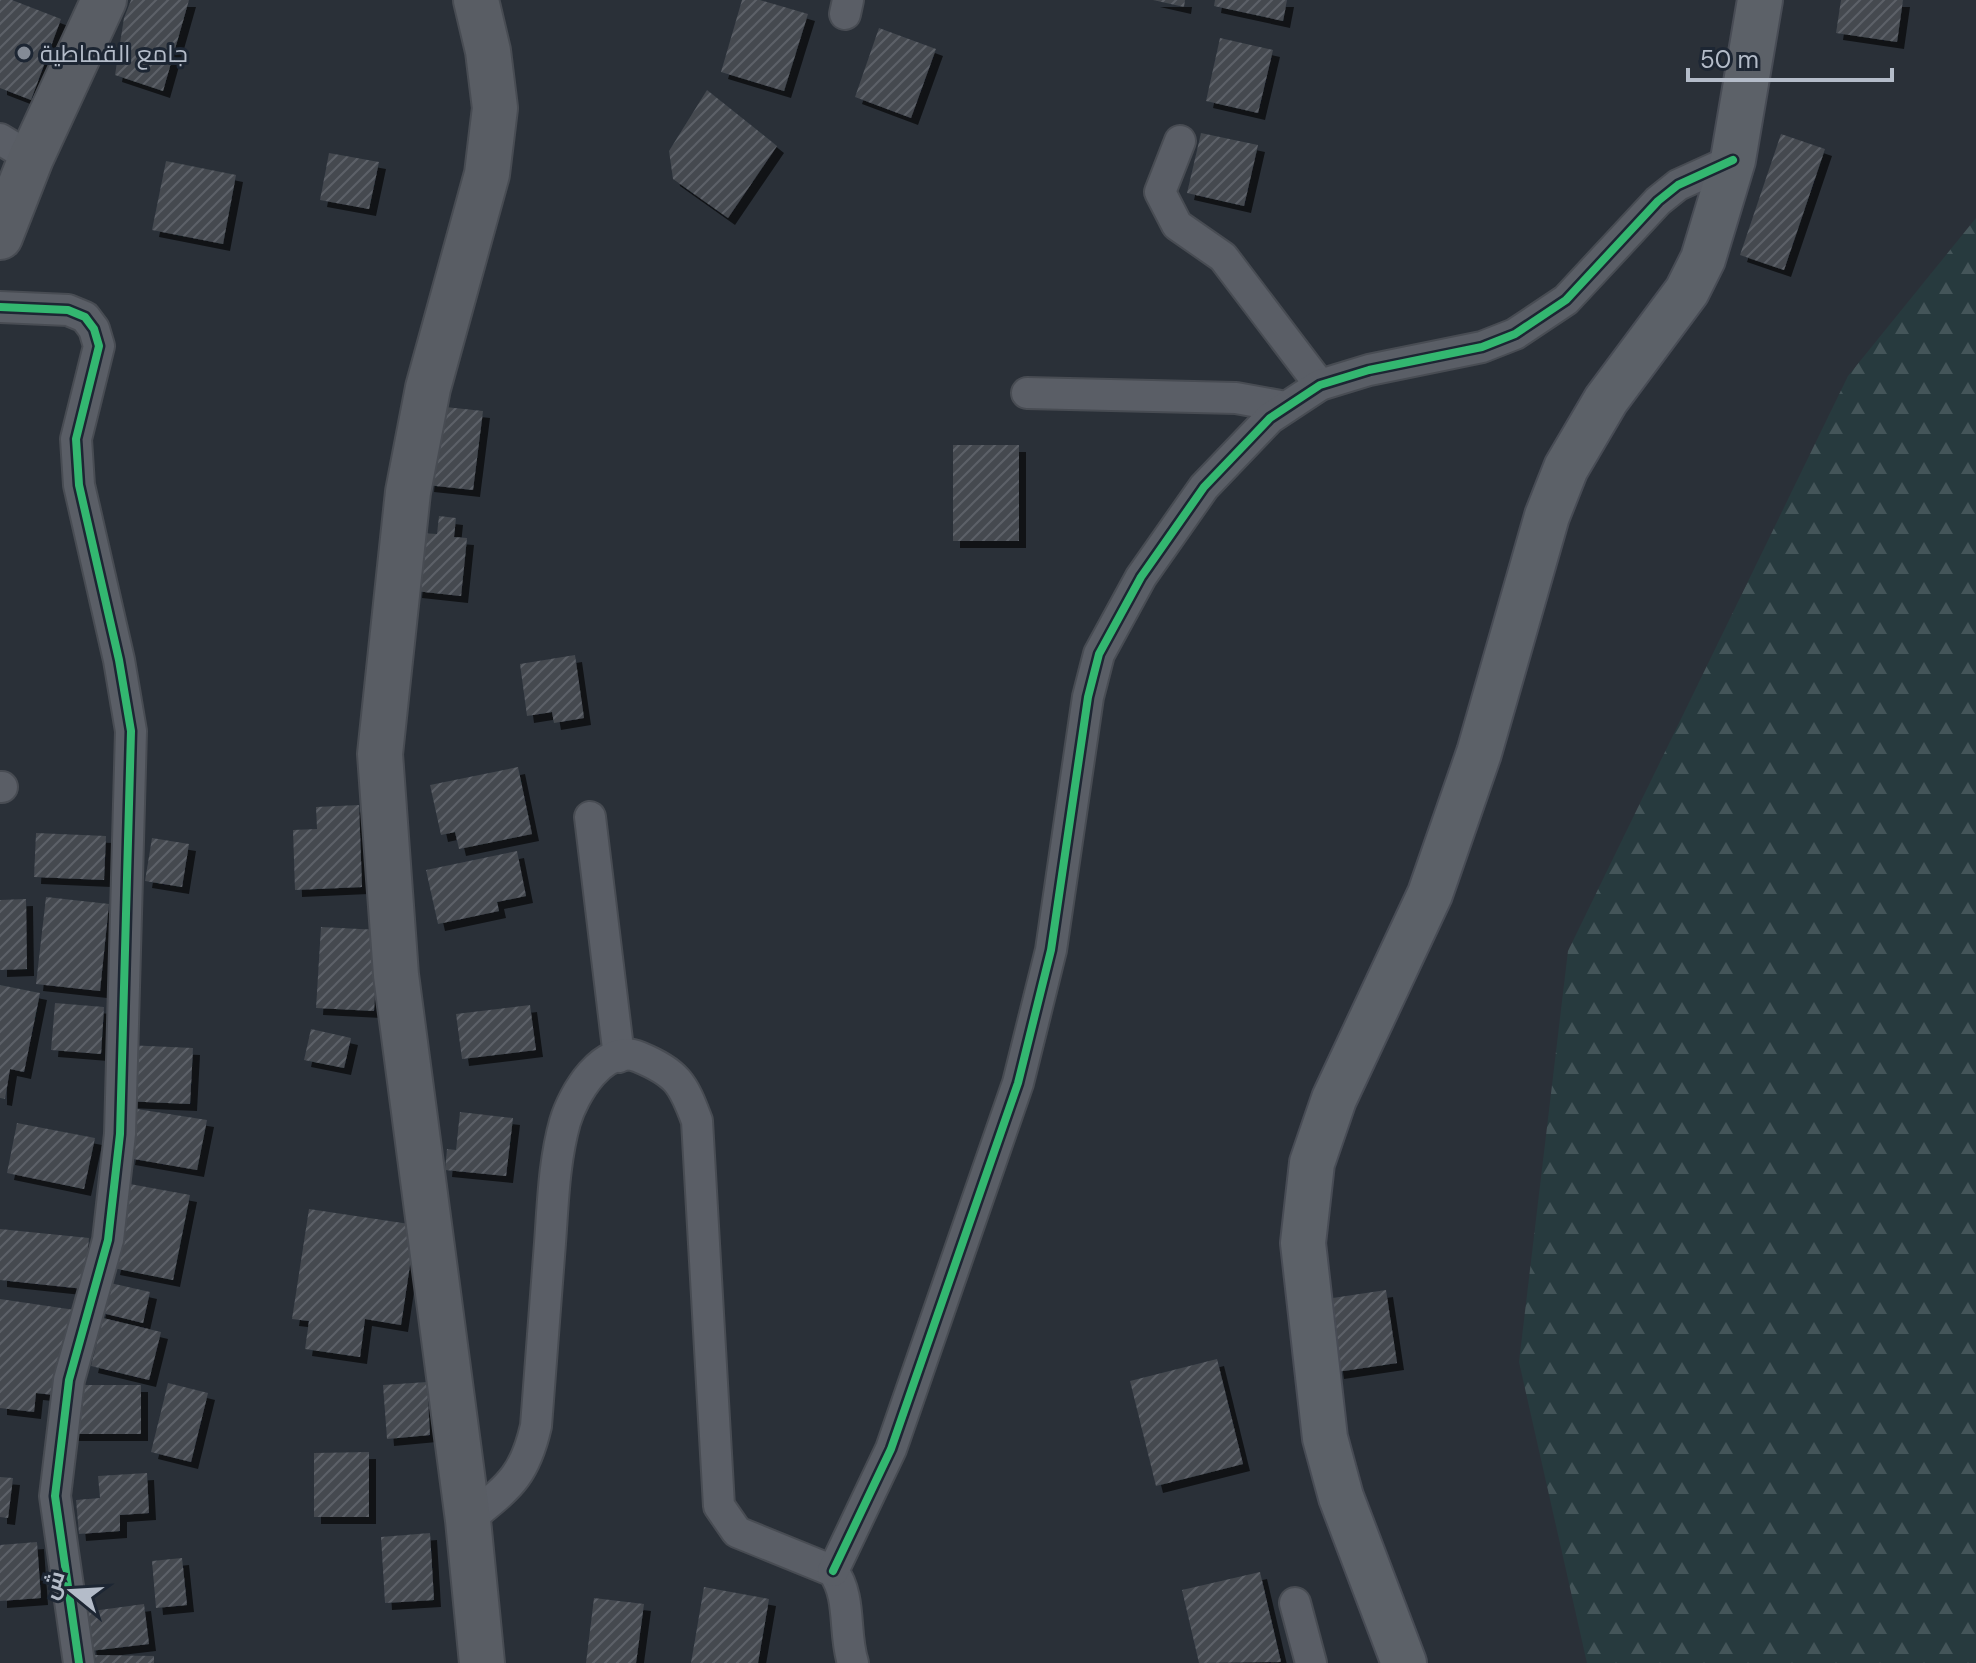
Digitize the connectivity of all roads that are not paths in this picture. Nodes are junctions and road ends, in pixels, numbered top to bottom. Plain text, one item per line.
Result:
1 (104, 0) edge
2 (476, 0) edge
3 (1760, 0) edge
4 (1180, 141) dead end
5 (15, 149) edge
6 (1733, 160) junction
7 (0, 237) edge
8 (0, 307) edge
9 (1320, 385) junction
10 (1027, 393) dead end
11 (1286, 407) junction
12 (590, 817) dead end
13 (619, 1057) junction
14 (468, 1520) junction
15 (833, 1571) junction
16 (1295, 1603) dead end
17 (79, 1663) edge
18 (482, 1663) edge
19 (853, 1663) edge
20 (1311, 1663) edge
21 (1404, 1663) edge

1 - 5 main road
2 - 14 main road
3 - 6 main road
4 - 9 street
5 - 7 main road
6 - 9 street
6 - 21 main road
8 - 17 street
9 - 11 street
10 - 11 street
11 - 15 street
12 - 13 street
13 - 14 street
13 - 15 street
14 - 18 main road
15 - 19 street
16 - 20 street

